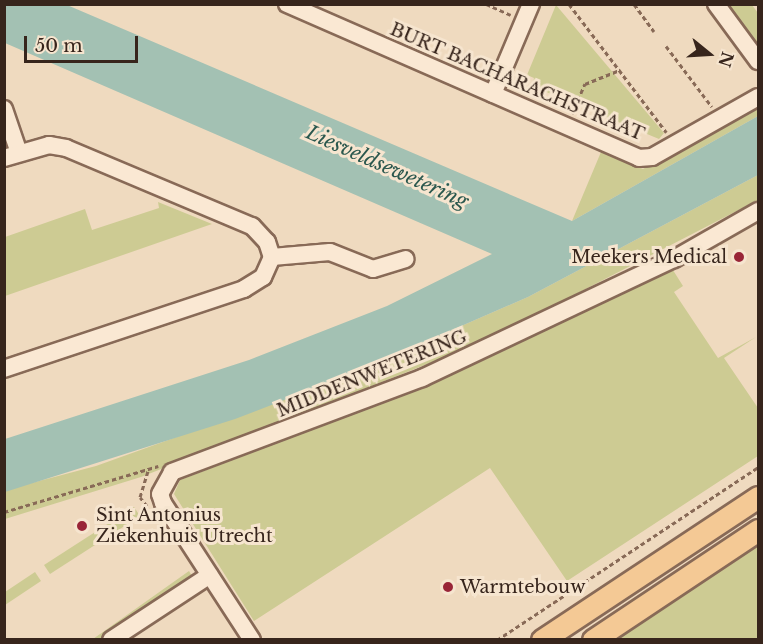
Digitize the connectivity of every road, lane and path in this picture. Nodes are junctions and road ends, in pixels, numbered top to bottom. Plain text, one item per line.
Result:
1 (287, 4) edge
2 (486, 4) edge
3 (531, 4) edge
4 (569, 4) edge
5 (634, 4) edge
6 (716, 4) edge
7 (523, 20) junction
8 (654, 32) dead end
9 (666, 46) dead end
10 (759, 62) edge
11 (620, 70) junction
12 (493, 94) junction
13 (759, 97) edge
14 (4, 109) edge
15 (721, 119) junction
16 (567, 126) junction
17 (675, 144) junction
18 (12, 155) edge
19 (759, 211) edge
20 (272, 257) junction
21 (405, 259) dead end
22 (4, 369) edge
23 (170, 462) dead end
24 (759, 467) edge
25 (759, 497) edge
26 (4, 512) edge
27 (759, 530) edge
28 (210, 575) junction
29 (111, 639) edge
30 (252, 639) edge
31 (497, 639) edge
32 (542, 639) edge
33 (593, 639) edge

1 - 12 street, BURT BACHARACHSTRAAT
2 - 7 path
3 - 7 street
4 - 11 path
5 - 8 path
6 - 10 street
7 - 12 street
9 - 15 path
11 - 16 path
11 - 17 path
12 - 16 street, BURT BACHARACHSTRAAT
13 - 15 street, BURT BACHARACHSTRAAT
14 - 18 street
15 - 17 street, BURT BACHARACHSTRAAT
16 - 17 street, BURT BACHARACHSTRAAT
18 - 20 street
19 - 28 street, MIDDENWETERING
20 - 21 street
20 - 22 street
23 - 26 path
24 - 31 path
25 - 32 main road
27 - 33 main road
28 - 29 street
28 - 30 street, MIDDENWETERING

